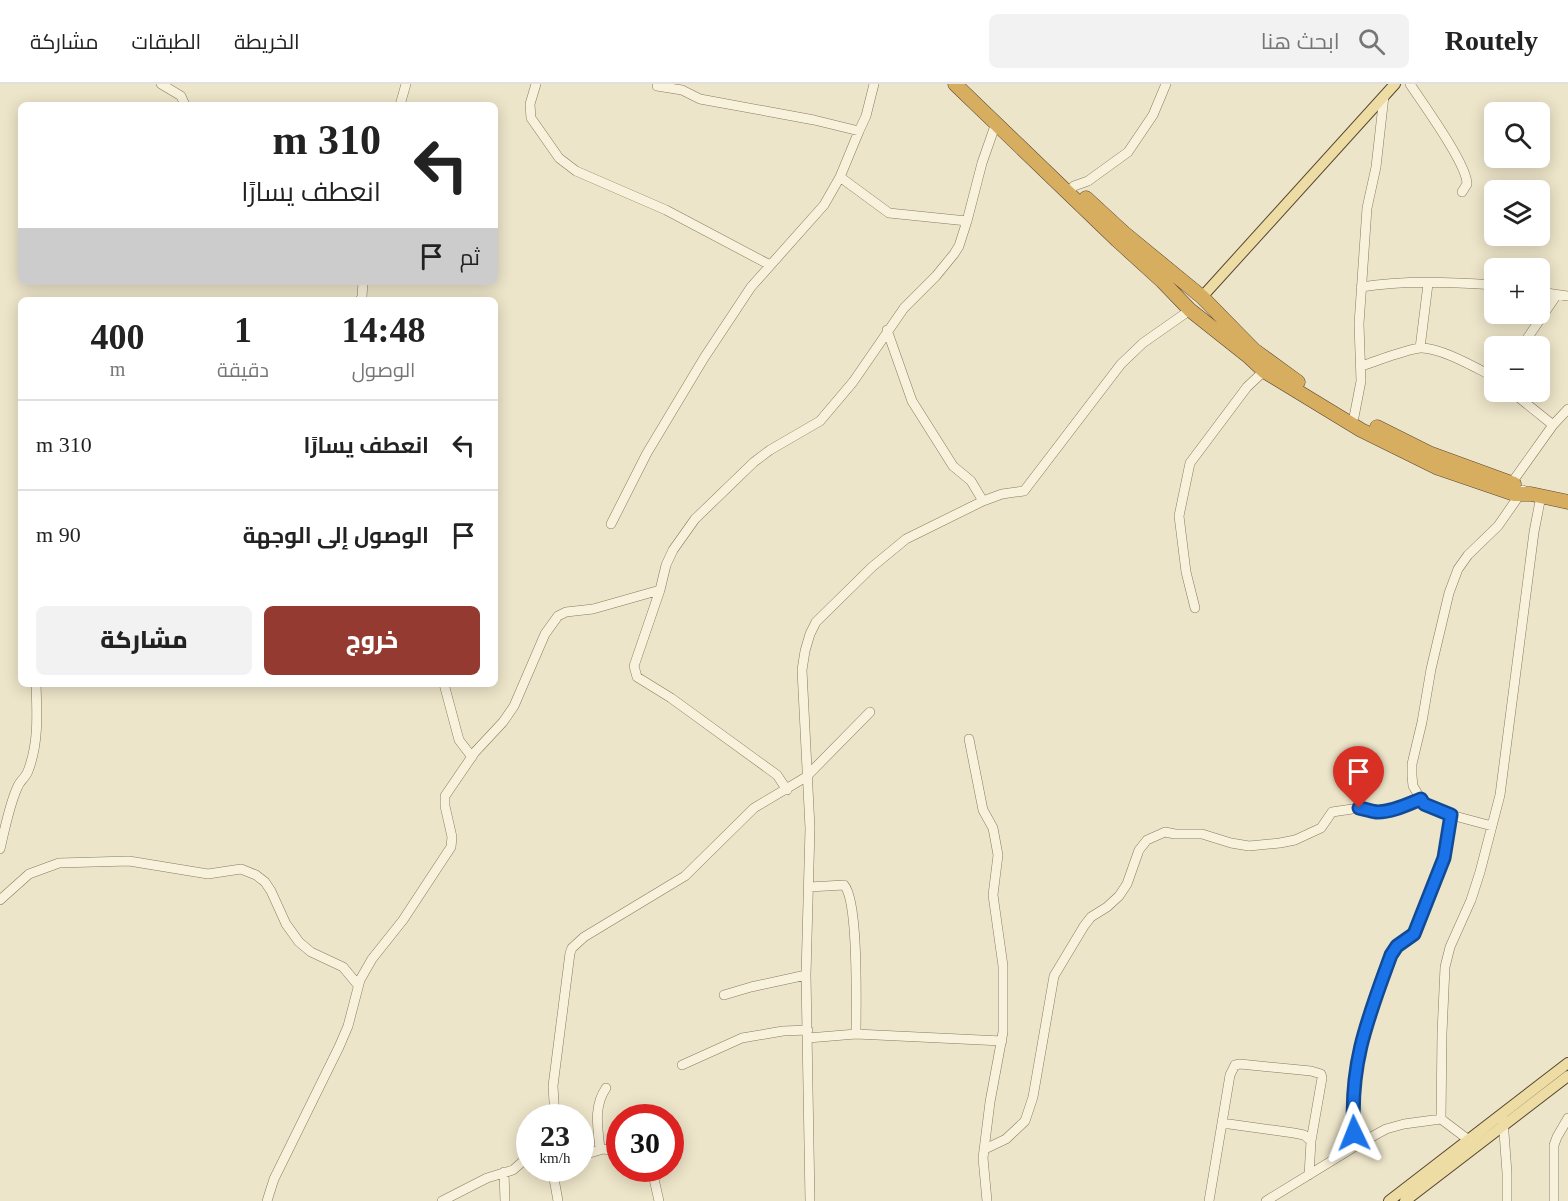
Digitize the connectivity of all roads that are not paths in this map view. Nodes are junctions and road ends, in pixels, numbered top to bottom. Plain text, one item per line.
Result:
1 (161, 84) edge
2 (406, 84) edge
3 (536, 84) edge
4 (874, 84) edge
5 (955, 84) edge
6 (969, 84) edge
7 (1166, 84) edge
8 (1395, 84) edge
9 (1410, 84) edge
10 (657, 86) dead end
11 (1384, 96) junction
12 (184, 102) edge
13 (401, 102) edge
14 (996, 123) junction
15 (859, 131) junction
16 (840, 177) junction
17 (1071, 190) junction
18 (1462, 192) dead end
19 (967, 221) junction
20 (1121, 236) junction
21 (770, 265) junction
22 (1184, 282) junction
23 (1428, 284) junction
24 (1484, 284) edge
25 (1361, 287) junction
26 (1174, 292) junction
27 (1550, 295) edge
28 (1556, 296) junction
29 (1568, 296) edge
30 (1203, 297) junction
31 (1190, 310) junction
32 (1216, 310) junction
33 (1205, 321) junction
34 (887, 330) junction
35 (1529, 336) edge
36 (1420, 348) junction
37 (1251, 353) junction
38 (1361, 366) junction
39 (1264, 371) junction
40 (1484, 372) edge
41 (1524, 402) edge
42 (1568, 409) edge
43 (1354, 417) junction
44 (1553, 426) junction
45 (1522, 491) junction
46 (983, 501) junction
47 (1568, 502) edge
48 (611, 524) dead end
49 (660, 590) junction
50 (1195, 608) dead end
51 (36, 687) edge
52 (445, 687) edge
53 (870, 712) dead end
54 (969, 739) dead end
55 (472, 757) junction
56 (806, 777) junction
57 (787, 790) junction
58 (1421, 799) junction
59 (1451, 815) junction
60 (1492, 826) junction
61 (0, 849) edge
62 (809, 887) junction
63 (0, 900) edge
64 (806, 975) junction
65 (358, 985) junction
66 (724, 995) dead end
67 (808, 1034) junction
68 (856, 1034) junction
69 (1002, 1041) junction
70 (1568, 1064) edge
71 (682, 1065) dead end
72 (1568, 1076) edge
73 (606, 1088) dead end
74 (554, 1104) edge
75 (1442, 1119) junction
76 (1503, 1119) junction
77 (1567, 1120) edge
78 (1222, 1123) junction
79 (1311, 1141) junction
80 (1472, 1142) junction
81 (1355, 1146) junction
82 (600, 1149) junction
83 (606, 1149) edge
84 (985, 1149) junction
85 (594, 1151) edge
86 (516, 1167) edge
87 (504, 1172) junction
88 (1309, 1175) junction
89 (555, 1182) edge
90 (655, 1182) edge
91 (1413, 1188) junction
92 (267, 1201) edge
93 (442, 1201) edge
94 (505, 1201) edge
95 (558, 1201) edge
96 (658, 1201) edge
97 (810, 1201) edge
98 (987, 1201) edge
99 (1209, 1201) edge
100 (1266, 1201) edge
101 (1389, 1201) edge
102 (1405, 1201) edge
103 (1507, 1201) edge
104 (1554, 1201) edge

1 - 12 street
2 - 13 street
3 - 21 street
4 - 15 street
5 - 14 highway
6 - 17 highway
7 - 17 street
8 - 11 main road
9 - 18 street
10 - 15 street
11 - 25 street
11 - 30 main road
14 - 17 highway
14 - 19 street
15 - 16 street
16 - 19 street
16 - 21 street
17 - 20 highway
19 - 34 street
20 - 22 highway
20 - 26 highway
21 - 48 street
22 - 26 highway
22 - 30 highway
23 - 24 street
23 - 25 street
23 - 36 street
25 - 38 street
26 - 31 highway
27 - 28 street
28 - 29 street
28 - 35 street
30 - 32 highway
31 - 33 highway
31 - 46 street
32 - 33 highway
32 - 37 highway
33 - 37 highway
34 - 46 street
34 - 49 street
36 - 38 street
36 - 40 street
37 - 39 highway
37 - 43 highway
38 - 43 street
39 - 45 highway
39 - 50 street
41 - 44 street
42 - 44 street
43 - 45 highway
44 - 45 street
45 - 47 highway
45 - 58 street
45 - 60 street
46 - 56 street
49 - 55 street
49 - 57 street
51 - 61 street
52 - 55 street
53 - 56 street
54 - 69 street
55 - 65 street
56 - 57 street
56 - 62 street
57 - 74 street
58 - 59 street
58 - 84 street
59 - 60 street
59 - 81 street
60 - 75 street
62 - 64 street
62 - 68 street
63 - 65 street
64 - 66 street
64 - 67 street
65 - 92 street
67 - 68 street
67 - 71 street
67 - 97 street
68 - 69 street
69 - 84 street
70 - 76 main road
72 - 76 main road
73 - 82 street
75 - 80 street
75 - 81 street
76 - 80 main road
76 - 103 street
77 - 104 street
78 - 79 street
78 - 79 street
78 - 99 street
79 - 88 street
80 - 91 main road
81 - 88 street
82 - 83 street
82 - 85 street
84 - 98 street
86 - 87 street
87 - 93 street
87 - 94 street
88 - 100 street
89 - 95 street
90 - 96 street
91 - 101 main road
91 - 102 main road

